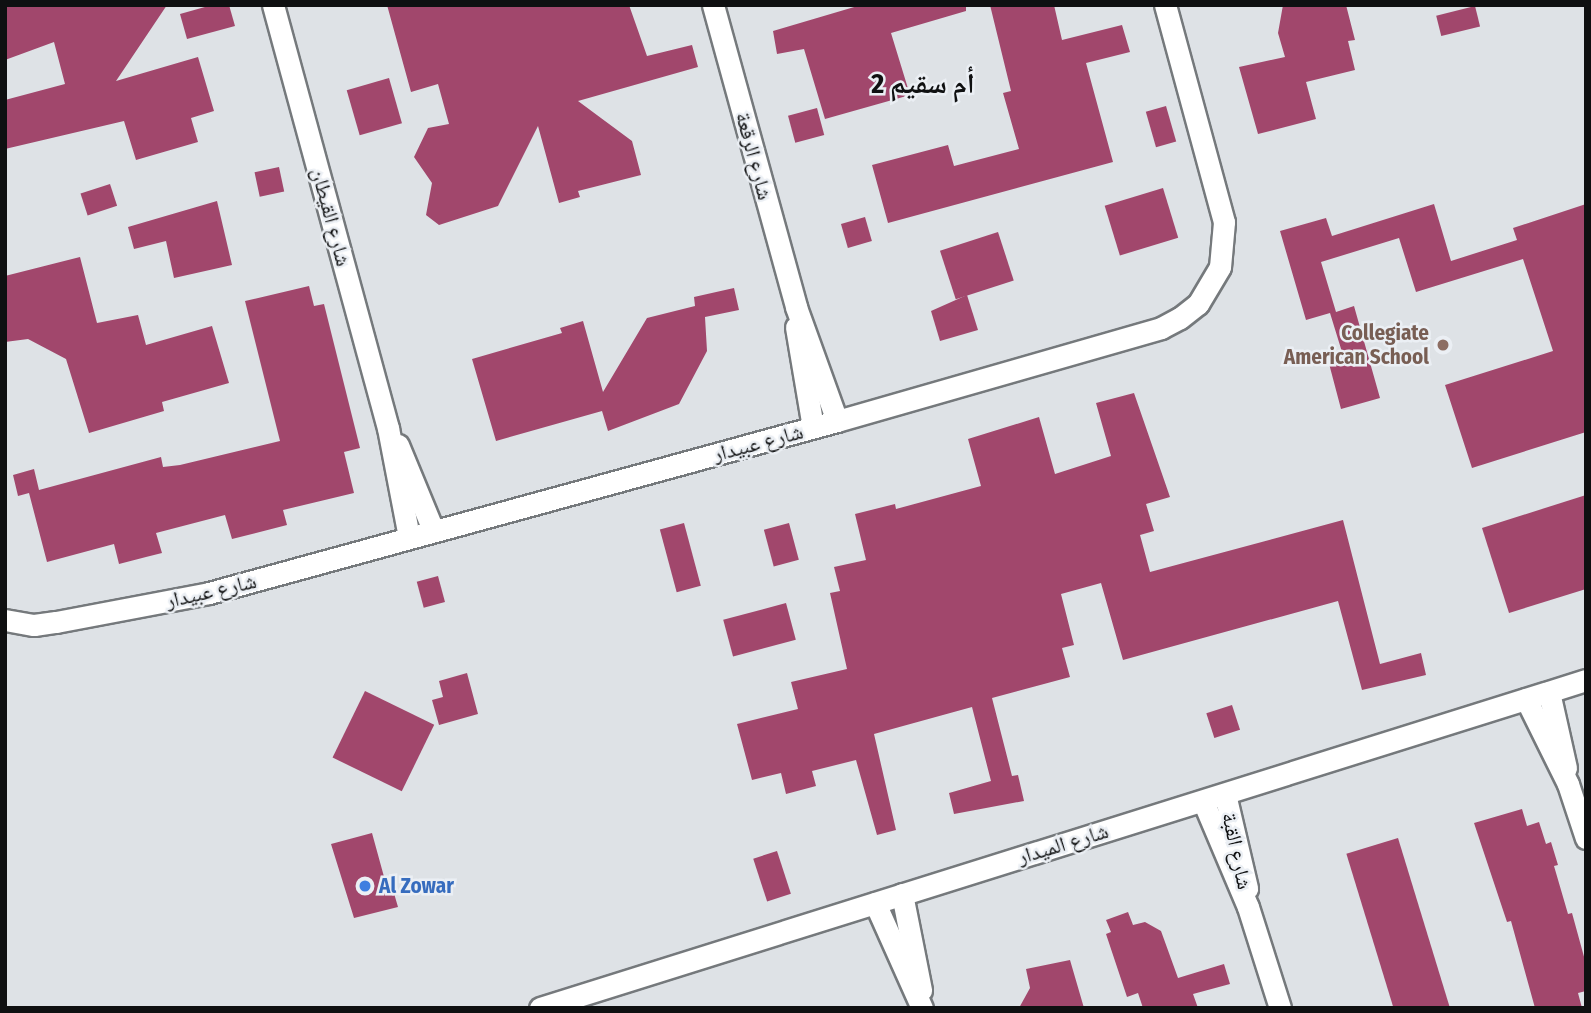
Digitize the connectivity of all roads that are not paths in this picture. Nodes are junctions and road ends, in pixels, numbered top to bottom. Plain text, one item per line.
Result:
1 (273, 5) edge
2 (713, 5) edge
3 (1165, 5) edge
4 (796, 307) junction
5 (837, 421) junction
6 (813, 427) junction
7 (388, 428) junction
8 (433, 530) junction
9 (409, 537) junction
10 (5, 620) edge
11 (1586, 680) edge
12 (1549, 692) junction
13 (1526, 699) junction
14 (1568, 784) junction
15 (1225, 794) junction
16 (1203, 801) junction
17 (1586, 838) edge
18 (902, 894) junction
19 (875, 903) junction
20 (1248, 907) junction
21 (922, 1007) edge
22 (540, 1008) edge
23 (1280, 1008) edge

1 - 7 street, شارع القيطان
2 - 4 street, شارع الرقعة
3 - 5 street, شارع عبيدار
4 - 5 street, شارع الرقعة
4 - 6 street, شارع الرقعة
5 - 6 street, شارع عبيدار
6 - 8 street, شارع عبيدار
7 - 8 street, شارع القيطان
7 - 9 street, شارع القيطان
8 - 9 street, شارع عبيدار
9 - 10 street, شارع عبيدار
11 - 12 street, شارع الميدار
12 - 13 street, شارع الميدار
12 - 14 street
13 - 14 street
13 - 15 street, شارع الميدار
14 - 17 street
15 - 16 street, شارع الميدار
15 - 20 street, شارع القبة
16 - 18 street, شارع الميدار
16 - 20 street, شارع القبة
18 - 19 street, شارع الميدار
18 - 21 street
19 - 21 street
19 - 22 street, شارع الميدار
20 - 23 street, شارع القبة

